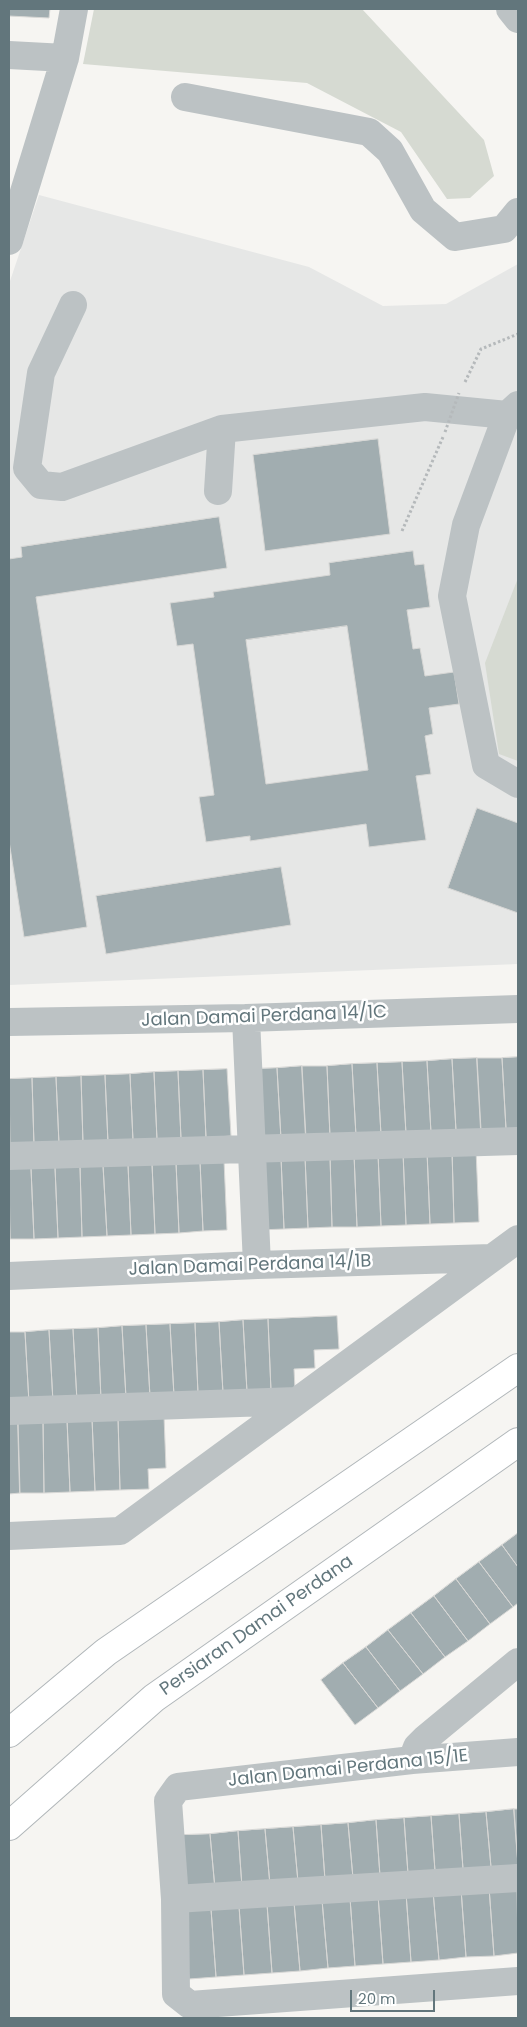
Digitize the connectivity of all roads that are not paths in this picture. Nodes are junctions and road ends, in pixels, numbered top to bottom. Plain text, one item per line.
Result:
1 (74, 9) edge
2 (510, 9) edge
3 (518, 18) edge
4 (9, 55) edge
5 (65, 58) junction
6 (185, 97) dead end
7 (16, 196) edge
8 (518, 212) edge
9 (9, 241) edge
10 (73, 305) dead end
11 (512, 410) edge
12 (222, 429) junction
13 (218, 491) dead end
14 (518, 784) edge
15 (518, 1009) edge
16 (246, 1018) junction
17 (9, 1022) edge
18 (518, 1141) edge
19 (252, 1149) junction
20 (9, 1156) edge
21 (518, 1239) edge
22 (492, 1258) junction
23 (257, 1264) junction
24 (9, 1276) edge
25 (518, 1368) edge
26 (297, 1401) junction
27 (9, 1411) edge
28 (518, 1442) edge
29 (9, 1536) edge
30 (518, 1662) edge
31 (9, 1734) edge
32 (518, 1752) edge
33 (412, 1760) junction
34 (9, 1826) edge
35 (518, 1878) edge
36 (175, 1899) junction
37 (518, 1981) edge

1 - 5 street
2 - 3 street
4 - 5 street
5 - 7 street
6 - 8 street
7 - 9 street
10 - 12 street
11 - 12 street
11 - 14 street
12 - 13 street
15 - 16 street, Jalan Damai Perdana 14/1C
16 - 17 street, Jalan Damai Perdana 14/1C
16 - 19 street
18 - 19 street
19 - 20 street
19 - 23 street
21 - 22 street
22 - 23 street, Jalan Damai Perdana 14/1B
22 - 26 street
23 - 24 street, Jalan Damai Perdana 14/1B
25 - 31 main road
26 - 27 street
26 - 29 street
28 - 34 main road, Persiaran Damai Perdana
30 - 33 street
32 - 33 street, Jalan Damai Perdana 15/1E
33 - 36 street, Jalan Damai Perdana 15/1E
35 - 36 street
36 - 37 street

